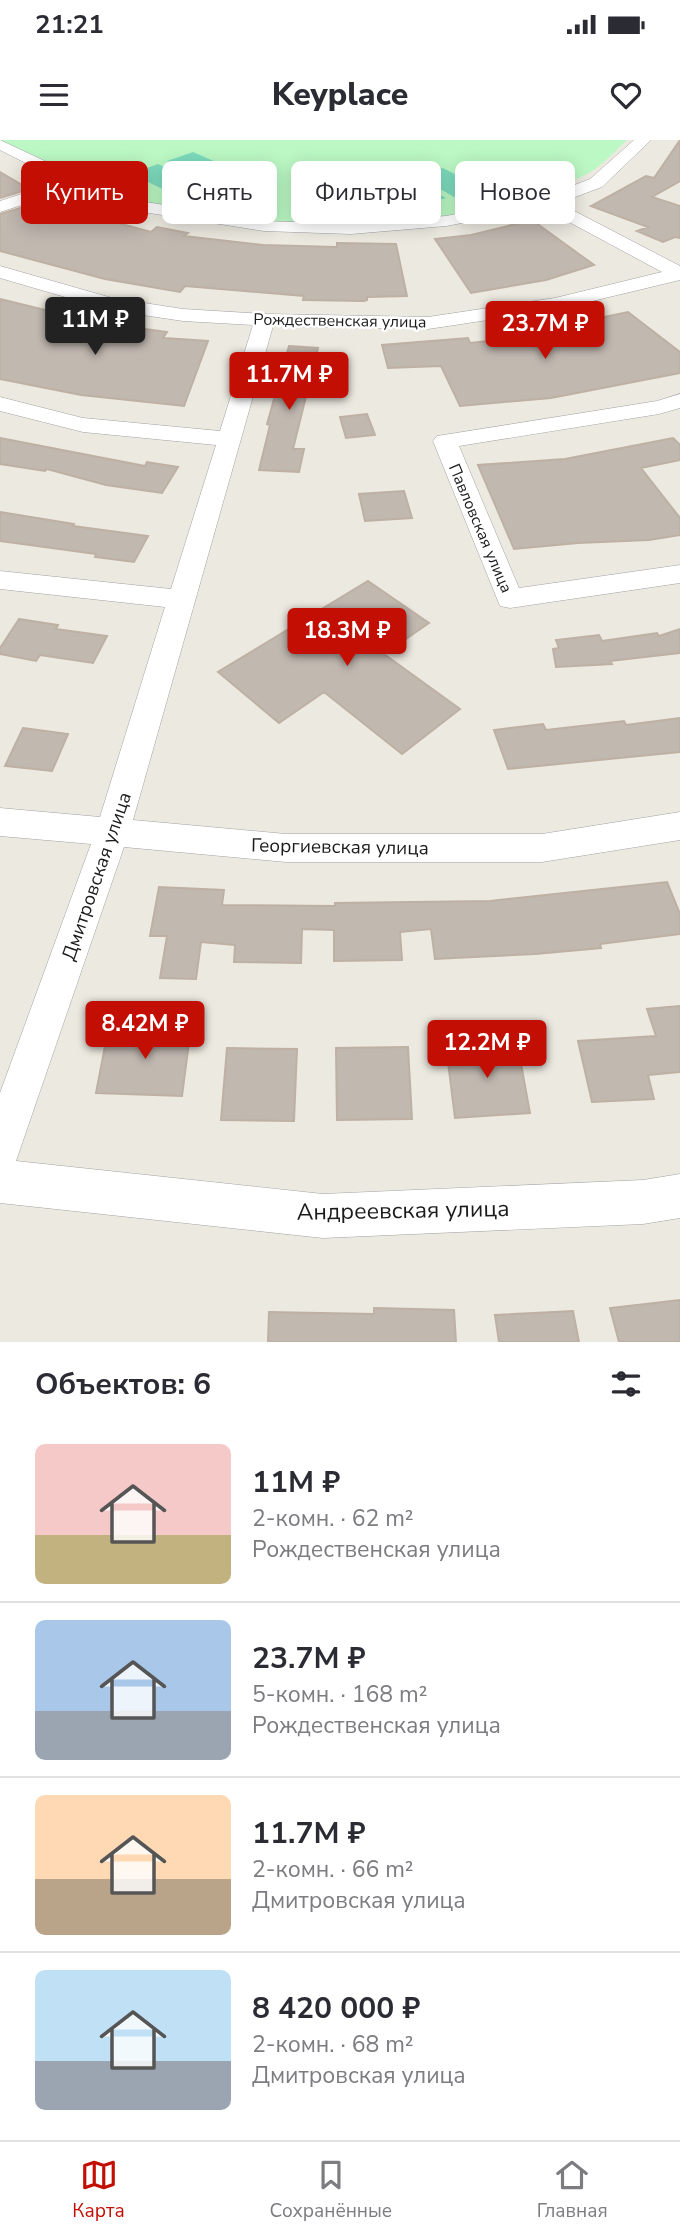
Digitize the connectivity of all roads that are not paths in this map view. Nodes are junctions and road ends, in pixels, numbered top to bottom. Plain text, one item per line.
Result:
1 (643, 140) edge
2 (0, 144) edge
3 (34, 161) edge
4 (575, 191) edge
5 (21, 200) edge
6 (0, 207) edge
7 (148, 208) edge
8 (575, 218) edge
9 (455, 219) edge
10 (0, 272) edge
11 (680, 273) edge
12 (265, 320) junction
13 (680, 401) edge
14 (0, 404) edge
15 (230, 439) junction
16 (680, 574) edge
17 (0, 580) edge
18 (183, 600) junction
19 (0, 822) edge
20 (680, 826) edge
21 (112, 834) junction
22 (0, 1150) edge
23 (0, 1181) edge
24 (680, 1196) edge

1 - 4 street
2 - 3 street
5 - 6 street
7 - 9 street
8 - 11 street
10 - 12 street, Рождественская улица
11 - 12 street, Рождественская улица
12 - 15 street, Дмитровская улица
13 - 16 street, Павловская улица
14 - 15 street
15 - 18 street, Дмитровская улица
17 - 18 street
18 - 21 street, Дмитровская улица
19 - 21 street, Георгиевская улица
20 - 21 street, Георгиевская улица
21 - 22 street, Дмитровская улица
23 - 24 street, Андреевская улица

